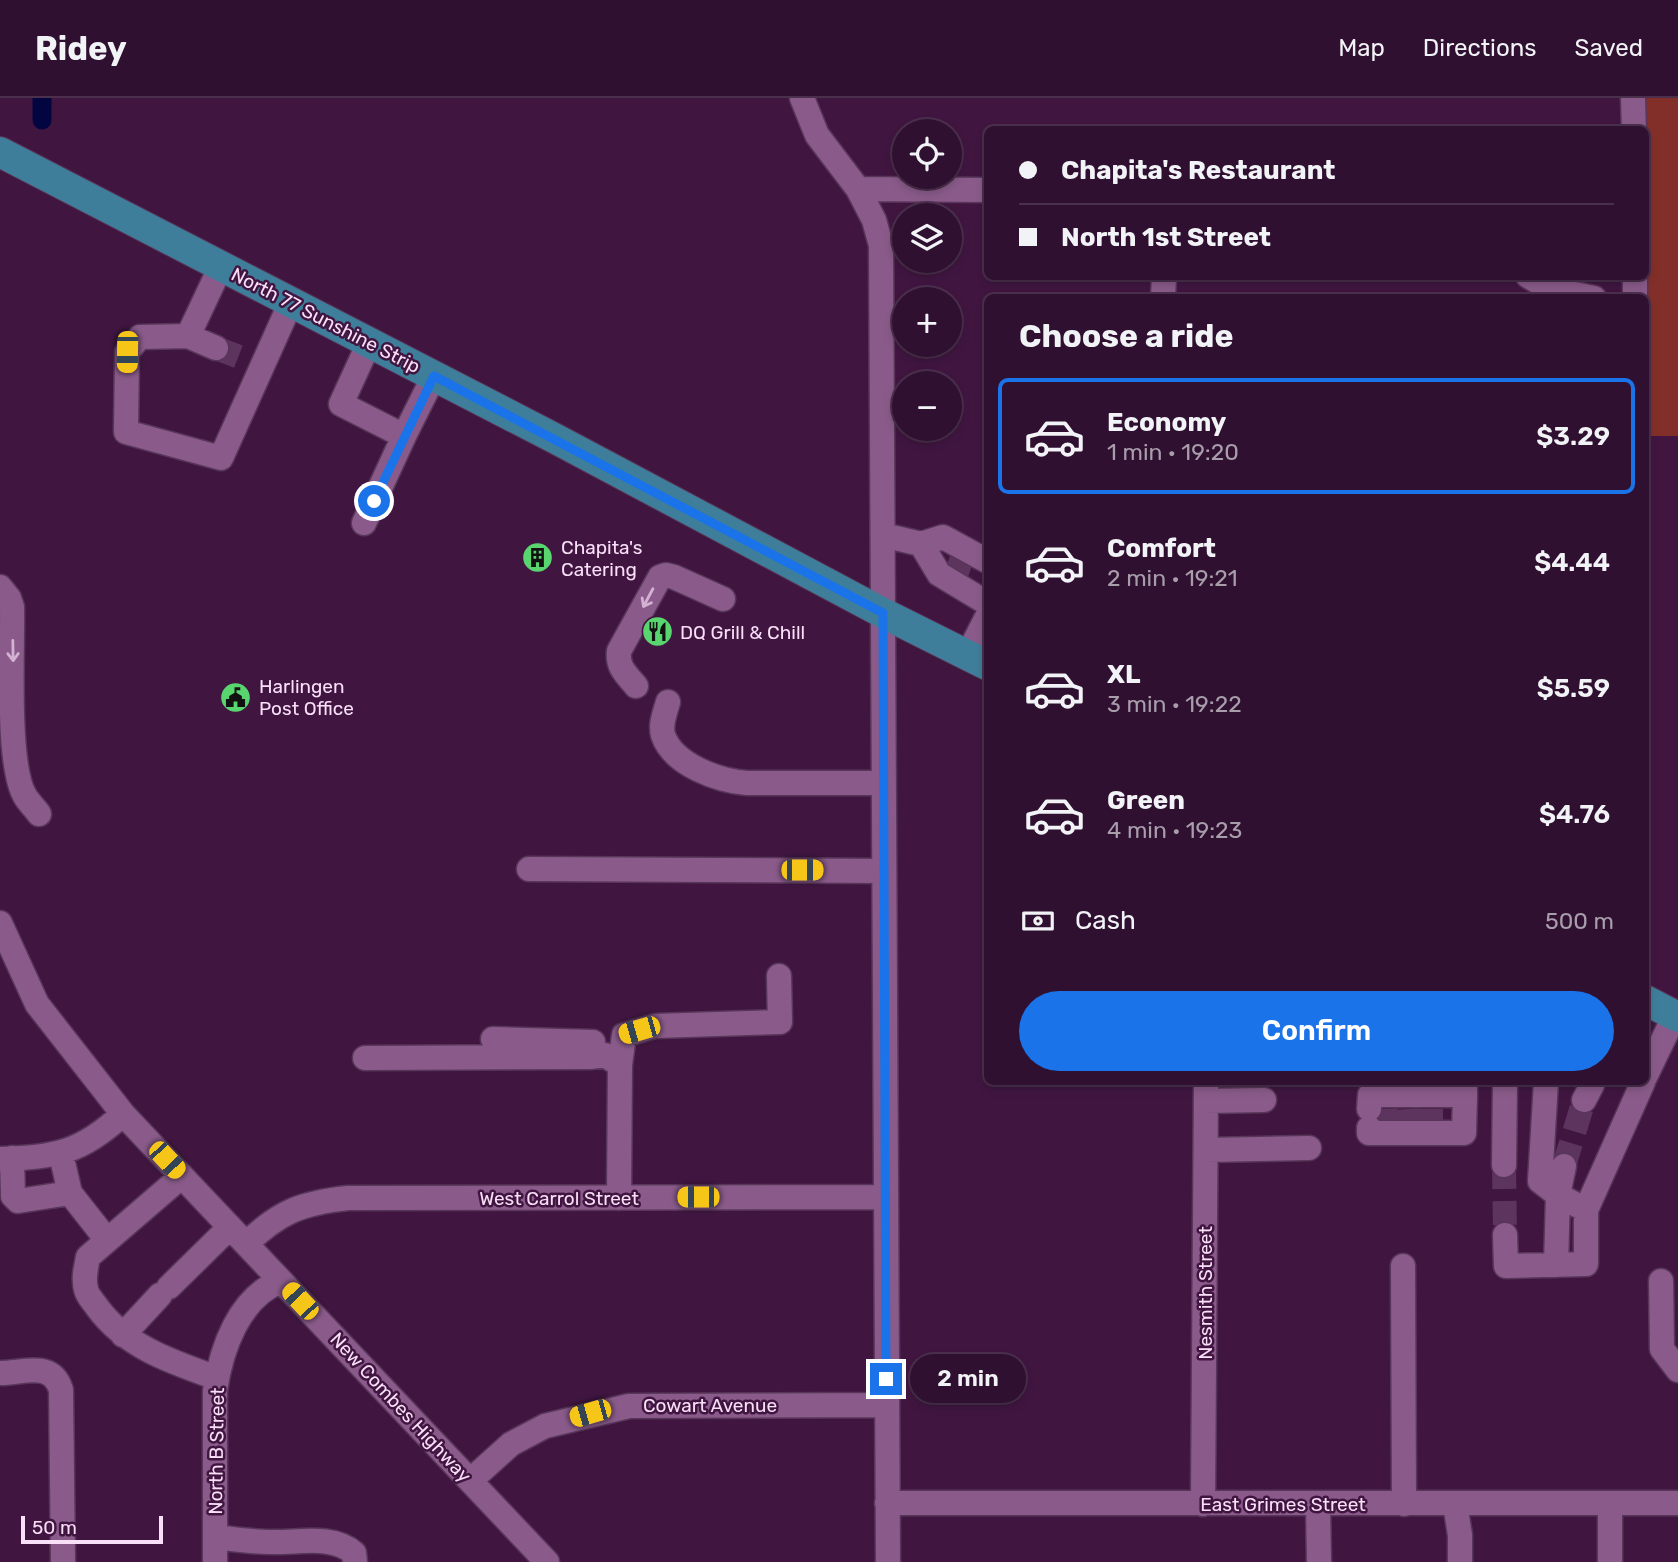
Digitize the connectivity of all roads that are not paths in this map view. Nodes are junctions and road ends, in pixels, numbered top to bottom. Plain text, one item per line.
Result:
1 (802, 98) edge
2 (1633, 98) edge
3 (1634, 126) edge
4 (0, 152) edge
5 (858, 189) junction
6 (984, 190) edge
7 (221, 266) junction
8 (1535, 280) edge
9 (1574, 294) edge
10 (291, 302) junction
11 (188, 336) junction
12 (369, 343) junction
13 (216, 348) tunnel mouth
14 (434, 376) junction
15 (404, 436) junction
16 (364, 523) dead end
17 (883, 535) junction
18 (921, 544) junction
19 (965, 566) edge
20 (0, 587) edge
21 (984, 598) edge
22 (723, 600) dead end
23 (883, 613) junction
24 (984, 630) edge
25 (977, 660) edge
26 (636, 686) dead end
27 (668, 702) dead end
28 (884, 783) junction
29 (39, 814) dead end
30 (529, 869) dead end
31 (884, 871) junction
32 (0, 923) edge
33 (779, 976) dead end
34 (1649, 1002) edge
35 (1676, 1016) edge
36 (493, 1039) dead end
37 (365, 1058) dead end
38 (613, 1060) junction
39 (1649, 1066) edge
40 (1505, 1085) edge
41 (1546, 1085) edge
42 (1639, 1085) edge
43 (1465, 1088) edge
44 (1206, 1091) edge
45 (1264, 1100) dead end
46 (1400, 1110) edge
47 (123, 1114) junction
48 (1309, 1148) dead end
49 (1206, 1150) junction
50 (61, 1154) junction
51 (6, 1159) edge
52 (1504, 1165) tunnel mouth
53 (1564, 1166) tunnel mouth
54 (182, 1176) junction
55 (70, 1193) junction
56 (1558, 1195) junction
57 (884, 1197) junction
58 (619, 1198) junction
59 (1586, 1210) junction
60 (1505, 1235) tunnel mouth
61 (238, 1236) junction
62 (107, 1240) junction
63 (1556, 1265) junction
64 (1403, 1266) dead end
65 (281, 1281) junction
66 (1661, 1281) dead end
67 (123, 1335) junction
68 (1678, 1370) edge
69 (0, 1373) edge
70 (217, 1378) junction
71 (887, 1405) junction
72 (471, 1480) junction
73 (887, 1503) junction
74 (1678, 1503) edge
75 (1203, 1504) junction
76 (1318, 1504) junction
77 (1404, 1504) junction
78 (1455, 1504) junction
79 (1610, 1504) junction
80 (215, 1537) junction
81 (63, 1562) edge
82 (215, 1562) edge
83 (355, 1562) edge
84 (547, 1562) edge
85 (887, 1562) edge
86 (1319, 1562) edge
87 (1460, 1562) edge
88 (1610, 1562) edge

1 - 5 street
2 - 3 street
4 - 7 main road, North 77 Sunshine Strip
5 - 6 street
5 - 17 street
7 - 10 main road, North 77 Sunshine Strip
7 - 11 street
8 - 9 street
10 - 11 street
10 - 12 main road, North 77 Sunshine Strip
11 - 13 street
12 - 14 main road, North 77 Sunshine Strip
12 - 15 street
14 - 15 street
14 - 23 main road, North 77 Sunshine Strip
15 - 16 street
17 - 18 street
17 - 23 street
18 - 19 street
18 - 19 street
19 - 21 street
20 -> 29 street
22 -> 26 street
23 - 25 main road, North 77 Sunshine Strip
23 - 28 street
24 - 25 street
27 - 28 street
28 - 31 street
30 - 31 street
31 - 57 street
32 - 47 street, New Combes Highway
33 - 38 street
34 - 35 main road
35 - 39 street
36 - 38 street
37 - 38 street
38 - 58 street
40 - 52 street
41 - 56 street
42 - 59 street
43 - 46 street
43 - 46 street
44 - 45 street
44 - 49 street, Nesmith Street
47 - 50 street
47 - 54 street, New Combes Highway
48 - 49 street
49 - 75 street, Nesmith Street
50 - 51 street
50 - 55 street
51 - 55 street
53 - 56 street
54 - 61 street, New Combes Highway
54 - 62 street
55 - 62 street
56 - 59 street
56 - 63 street
57 - 58 street, West Carrol Street
57 - 71 street
58 - 61 street, West Carrol Street
59 - 63 street
60 - 63 street
61 - 65 street, New Combes Highway
61 - 67 street, West Carrol Street
62 - 67 street
64 - 77 street
65 - 70 street, North B Street
65 - 72 street, New Combes Highway
66 - 68 street
67 - 70 street
69 - 81 street
70 - 80 street, North B Street
71 - 72 street, Cowart Avenue
71 - 73 street
72 - 84 street, New Combes Highway
73 - 75 street, East Grimes Street
73 - 85 street
74 - 79 street, East Grimes Street
75 - 76 street, East Grimes Street
76 - 77 street, East Grimes Street
76 - 86 street
77 - 78 street, East Grimes Street
78 - 79 street, East Grimes Street
78 - 87 street
79 - 88 street
80 - 82 street, North B Street
80 - 83 street

